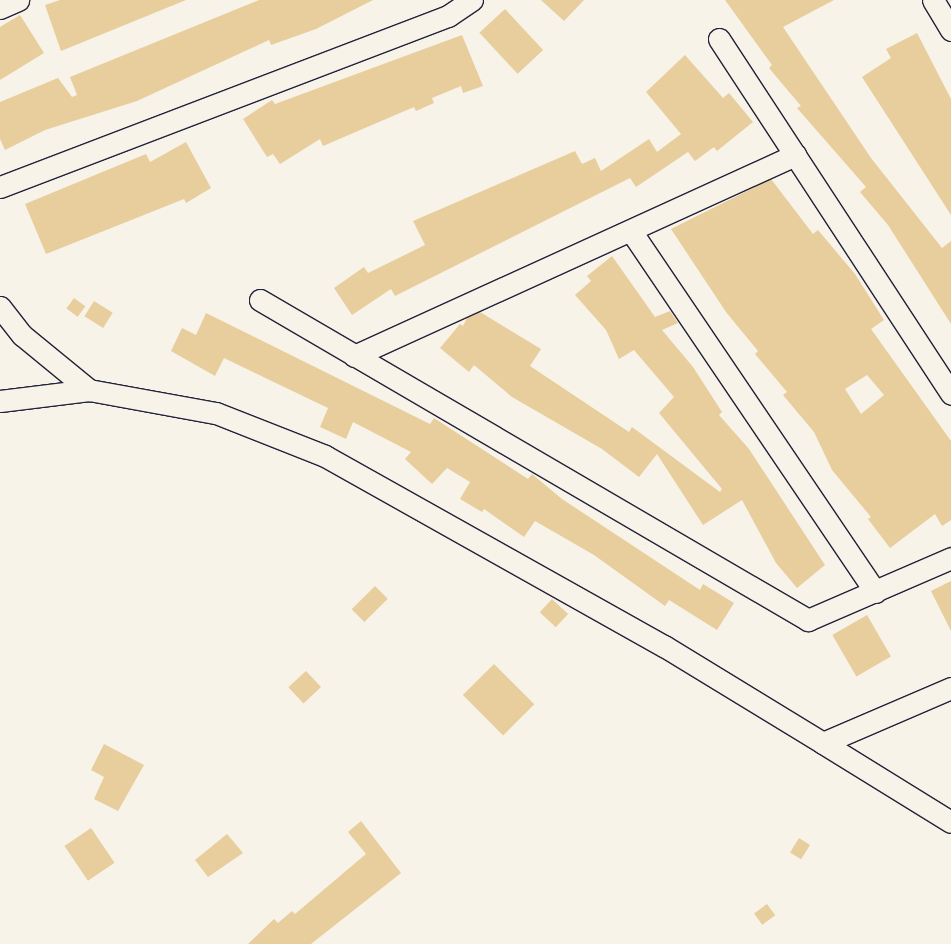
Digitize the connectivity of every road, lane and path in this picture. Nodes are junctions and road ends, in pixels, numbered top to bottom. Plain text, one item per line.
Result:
1 (18, 0) edge
2 (472, 0) edge
3 (933, 0) edge
4 (0, 8) edge
5 (951, 30) edge
6 (719, 39) dead end
7 (795, 155) junction
8 (0, 187) edge
9 (630, 232) junction
10 (260, 300) dead end
11 (0, 307) edge
12 (354, 356) junction
13 (89, 390) junction
14 (951, 394) edge
15 (0, 401) edge
16 (951, 558) edge
17 (875, 592) junction
18 (951, 688) edge
19 (823, 743) junction
20 (951, 822) edge

1 - 4 street
2 - 8 street
3 - 5 street
6 - 7 street
7 - 9 street
7 - 14 street
9 - 12 street
9 - 17 street
10 - 12 street
11 - 13 street
12 - 17 street
13 - 15 street
13 - 19 street
16 - 17 street
18 - 19 street
19 - 20 street

